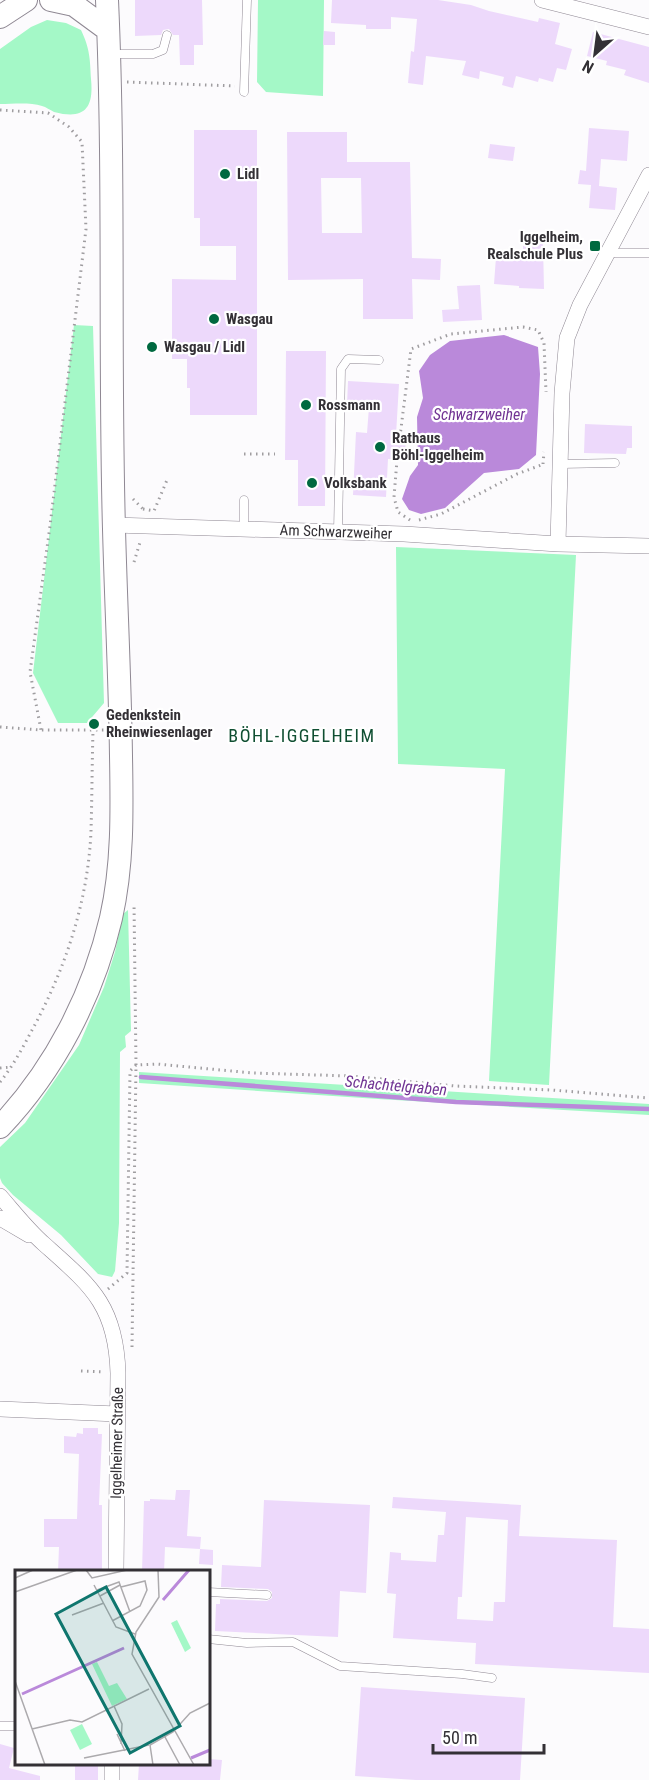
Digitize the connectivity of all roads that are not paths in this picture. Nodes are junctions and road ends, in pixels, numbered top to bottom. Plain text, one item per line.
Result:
1 (50, 0) edge
2 (107, 0) edge
3 (247, 0) edge
4 (542, 0) edge
5 (23, 2) edge
6 (0, 17) edge
7 (649, 27) edge
8 (108, 30) junction
9 (167, 35) dead end
10 (109, 54) junction
11 (241, 89) road end
12 (649, 175) edge
13 (609, 253) junction
14 (649, 253) edge
15 (379, 360) dead end
16 (560, 458) junction
17 (615, 463) dead end
18 (244, 500) dead end
19 (114, 525) junction
20 (244, 529) junction
21 (338, 532) junction
22 (558, 544) junction
23 (649, 546) edge
24 (0, 1127) edge
25 (0, 1196) edge
26 (0, 1218) edge
27 (42, 1242) junction
28 (0, 1409) edge
29 (117, 1413) junction
30 (116, 1570) edge
31 (210, 1592) edge
32 (267, 1595) dead end
33 (210, 1639) edge
34 (492, 1678) dead end

1 - 5 main road
1 - 8 main road
2 - 8 main road
3 - 11 lane
4 - 7 street
5 - 6 main road
8 - 10 main road
9 - 10 lane
10 - 19 main road
12 - 13 street
13 - 14 lane
13 - 16 street
15 - 21 lane
16 - 17 lane
16 - 22 street
18 - 20 lane
19 - 20 street, Am Schwarzweiher
19 - 24 main road
20 - 21 street, Am Schwarzweiher
21 - 22 street, Am Schwarzweiher
22 - 23 street, Am Schwarzweiher
25 - 27 street
26 - 27 street
27 - 29 street, Iggelheimer Straße
28 - 29 street
29 - 30 street, Iggelheimer Straße
31 - 32 lane
33 - 34 lane

